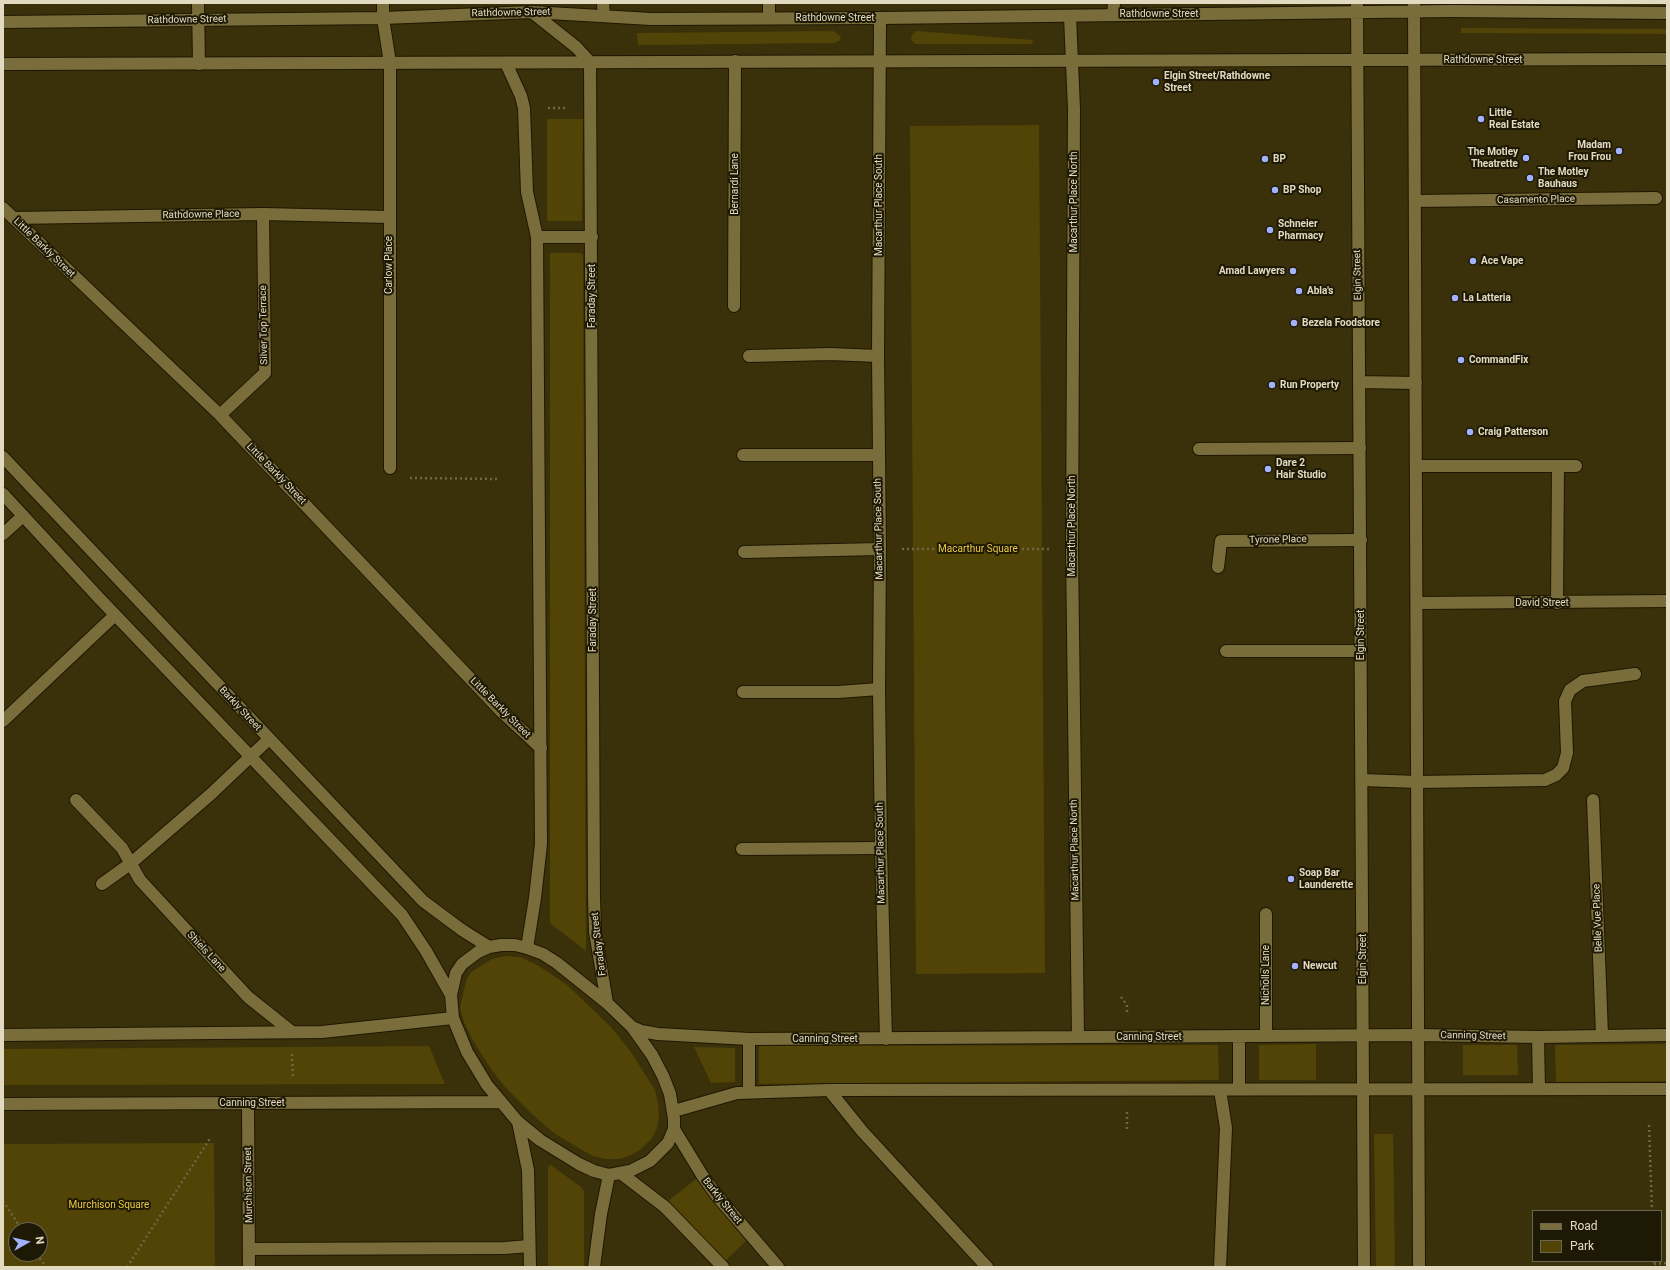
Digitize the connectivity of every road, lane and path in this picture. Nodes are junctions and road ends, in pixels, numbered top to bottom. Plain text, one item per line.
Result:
1 (198, 3) edge
2 (382, 3) edge
3 (603, 3) edge
4 (769, 3) edge
5 (1414, 7) edge
6 (532, 8) edge
7 (1357, 8) edge
8 (1114, 9) edge
9 (1667, 12) edge
10 (604, 16) junction
11 (1070, 16) junction
12 (383, 18) junction
13 (769, 18) junction
14 (880, 18) junction
15 (198, 19) junction
16 (3, 22) edge
17 (1667, 59) edge
18 (1071, 60) junction
19 (1358, 60) junction
20 (1415, 60) junction
21 (880, 61) junction
22 (590, 62) junction
23 (735, 62) junction
24 (390, 63) junction
25 (506, 63) junction
26 (3, 64) edge
27 (199, 64) junction
28 (1656, 198) dead end
29 (1415, 202) junction
30 (3, 208) edge
31 (263, 214) junction
32 (389, 217) junction
33 (13, 218) junction
34 (537, 237) junction
35 (592, 237) junction
36 (734, 306) dead end
37 (748, 356) dead end
38 (878, 356) junction
39 (1359, 382) junction
40 (1416, 383) junction
41 (220, 415) junction
42 (1360, 448) junction
43 (1199, 449) dead end
44 (743, 455) dead end
45 (878, 455) junction
46 (3, 457) edge
47 (1416, 466) junction
48 (1558, 466) junction
49 (1576, 466) dead end
50 (390, 468) joint
51 (500, 479) dead end
52 (3, 494) edge
53 (23, 516) junction
54 (3, 534) edge
55 (1361, 540) junction
56 (880, 549) junction
57 (1072, 549) junction
58 (744, 552) dead end
59 (1218, 567) dead end
60 (1667, 601) edge
61 (1417, 603) junction
62 (1557, 603) junction
63 (115, 615) junction
64 (1226, 651) dead end
65 (1361, 651) junction
66 (1635, 674) dead end
67 (879, 689) junction
68 (742, 692) dead end
69 (3, 721) edge
70 (269, 739) junction
71 (541, 748) junction
72 (251, 756) junction
73 (1362, 780) junction
74 (1418, 782) junction
75 (76, 800) dead end
76 (1593, 800) dead end
77 (880, 848) junction
78 (742, 850) dead end
79 (130, 864) junction
80 (102, 884) dead end
81 (1266, 914) dead end
82 (489, 947) junction
83 (527, 948) junction
84 (451, 994) junction
85 (1121, 997) dead end
86 (606, 1003) junction
87 (453, 1018) junction
88 (632, 1027) junction
89 (292, 1032) junction
90 (3, 1035) edge
91 (1418, 1035) junction
92 (1602, 1035) junction
93 (1667, 1035) edge
94 (1239, 1036) junction
95 (1266, 1036) junction
96 (1363, 1036) junction
97 (1078, 1037) junction
98 (1128, 1037) junction
99 (1538, 1037) junction
100 (749, 1039) junction
101 (886, 1039) junction
102 (1418, 1088) junction
103 (1127, 1089) junction
104 (1239, 1089) junction
105 (1539, 1089) junction
106 (1667, 1089) edge
107 (829, 1090) junction
108 (1220, 1090) junction
109 (1363, 1090) junction
110 (749, 1092) junction
111 (500, 1102) junction
112 (248, 1103) junction
113 (293, 1103) junction
114 (3, 1104) edge
115 (674, 1111) junction
116 (518, 1122) junction
117 (1649, 1125) dead end
118 (1127, 1129) dead end
119 (674, 1130) junction
120 (211, 1137) dead end
121 (622, 1174) junction
122 (609, 1175) junction
123 (3, 1201) edge
124 (1652, 1210) edge
125 (17, 1222) edge
126 (529, 1246) junction
127 (249, 1249) junction
128 (1667, 1263) edge
129 (1654, 1264) edge
130 (127, 1267) edge
131 (249, 1267) edge
132 (530, 1267) edge
133 (594, 1267) edge
134 (723, 1267) edge
135 (778, 1267) edge
136 (987, 1267) edge
137 (1220, 1267) edge
138 (1364, 1267) edge
139 (1419, 1267) edge

1 - 15 street
2 - 12 street, Carlow Place
3 - 10 street
4 - 13 street
5 - 7 street, Rathdowne Street
5 - 9 street, Rathdowne Street
5 - 20 street
6 - 10 street, Rathdowne Street
6 - 12 street, Rathdowne Street
6 - 22 street
7 - 8 street, Rathdowne Street
7 - 19 street, Elgin Street
8 - 11 street, Rathdowne Street
10 - 13 street, Rathdowne Street
11 - 14 street, Rathdowne Street
11 - 18 street, Macarthur Place North
12 - 15 street, Rathdowne Street
12 - 24 street, Carlow Place
13 - 14 street, Rathdowne Street
14 - 21 street, Macarthur Place South
15 - 16 street, Rathdowne Street
15 - 27 street
17 - 20 street, Rathdowne Street
18 - 19 street, Rathdowne Street
18 - 21 street, Rathdowne Street
18 - 57 street, Macarthur Place North
19 - 20 street, Rathdowne Street
19 - 39 street, Elgin Street
20 - 29 street
21 - 23 street, Rathdowne Street
21 - 38 street, Macarthur Place South
22 - 23 street, Rathdowne Street
22 - 25 street, Rathdowne Street
22 - 35 street, Faraday Street
23 - 36 street, Bernardi Lane
24 - 25 street, Rathdowne Street
24 - 27 street, Rathdowne Street
24 - 32 street, Carlow Place
25 - 34 street
26 - 27 street, Rathdowne Street
28 - 29 street, Casamento Place
29 - 40 street
30 - 33 street, Little Barkly Street
31 - 32 street, Rathdowne Place
31 - 33 street, Rathdowne Place
31 - 41 street, Silver Top Terrace
32 - 50 street, Carlow Place
33 - 41 street, Little Barkly Street
34 - 35 street
34 - 71 street
35 - 86 street, Faraday Street
37 - 38 street
38 - 45 street, Macarthur Place South
39 - 40 street
39 - 42 street, Elgin Street
40 - 47 street
41 - 71 street, Little Barkly Street
42 - 43 street
42 - 55 street, Elgin Street
44 - 45 street
45 - 56 street, Macarthur Place South
46 - 70 street, Barkly Street
47 - 48 street
47 - 61 street
48 - 49 street
48 - 62 street
50 - 51 path
52 - 53 street
53 - 54 street
53 - 63 street
55 - 59 street, Tyrone Place
55 - 65 street, Elgin Street
56 - 57 path
56 - 58 street
56 - 67 street, Macarthur Place South
57 - 97 street, Macarthur Place North
60 - 62 street, David Street
61 - 62 street, David Street
61 - 74 street
63 - 69 street
63 - 72 street
64 - 65 street
65 - 73 street, Elgin Street
66 - 74 street
67 - 68 street
67 - 77 street, Macarthur Place South
70 - 72 street
70 - 82 street, Barkly Street
71 - 83 street
72 - 79 street
72 - 84 street
73 - 74 street
73 - 96 street, Elgin Street
74 - 91 street
75 - 79 street, Shiels Lane
76 - 92 street, Belle Vue Place
77 - 78 street
77 - 101 street, Macarthur Place South
79 - 80 street
79 - 89 street, Shiels Lane
81 - 95 street, Nicholls Lane
82 - 83 street
82 - 84 street
83 - 86 street
84 - 87 street
85 - 98 path
86 - 88 street
87 - 89 street
87 - 111 street
88 - 100 street, Canning Street
88 - 115 street
89 - 90 street
89 - 113 path
91 - 96 street, Canning Street
91 - 99 street, Canning Street
91 - 102 street
92 - 93 street, Canning Street
92 - 99 street, Canning Street
94 - 95 street, Canning Street
94 - 98 street, Canning Street
94 - 104 street
95 - 96 street, Canning Street
96 - 109 street, Elgin Street
97 - 98 street, Canning Street
97 - 101 street, Canning Street
99 - 105 street
100 - 101 street, Canning Street
100 - 110 street
102 - 105 street
102 - 109 street
102 - 139 street
103 - 107 street
103 - 108 street
103 - 118 path
104 - 108 street
104 - 109 street
105 - 106 street
107 - 110 street
107 - 136 street
108 - 137 street
109 - 138 street, Elgin Street
110 - 115 street
111 - 113 street, Canning Street
111 - 116 street
112 - 113 street, Canning Street
112 - 114 street, Canning Street
112 - 127 street, Murchison Street
115 - 119 street
116 - 122 street
116 - 126 street
117 - 124 path
119 - 121 street
119 - 135 street, Barkly Street
120 - 130 path
121 - 122 street
121 - 134 street
122 - 133 street
123 - 125 path
126 - 127 street
126 - 132 street
127 - 131 street, Murchison Street
128 - 129 path

